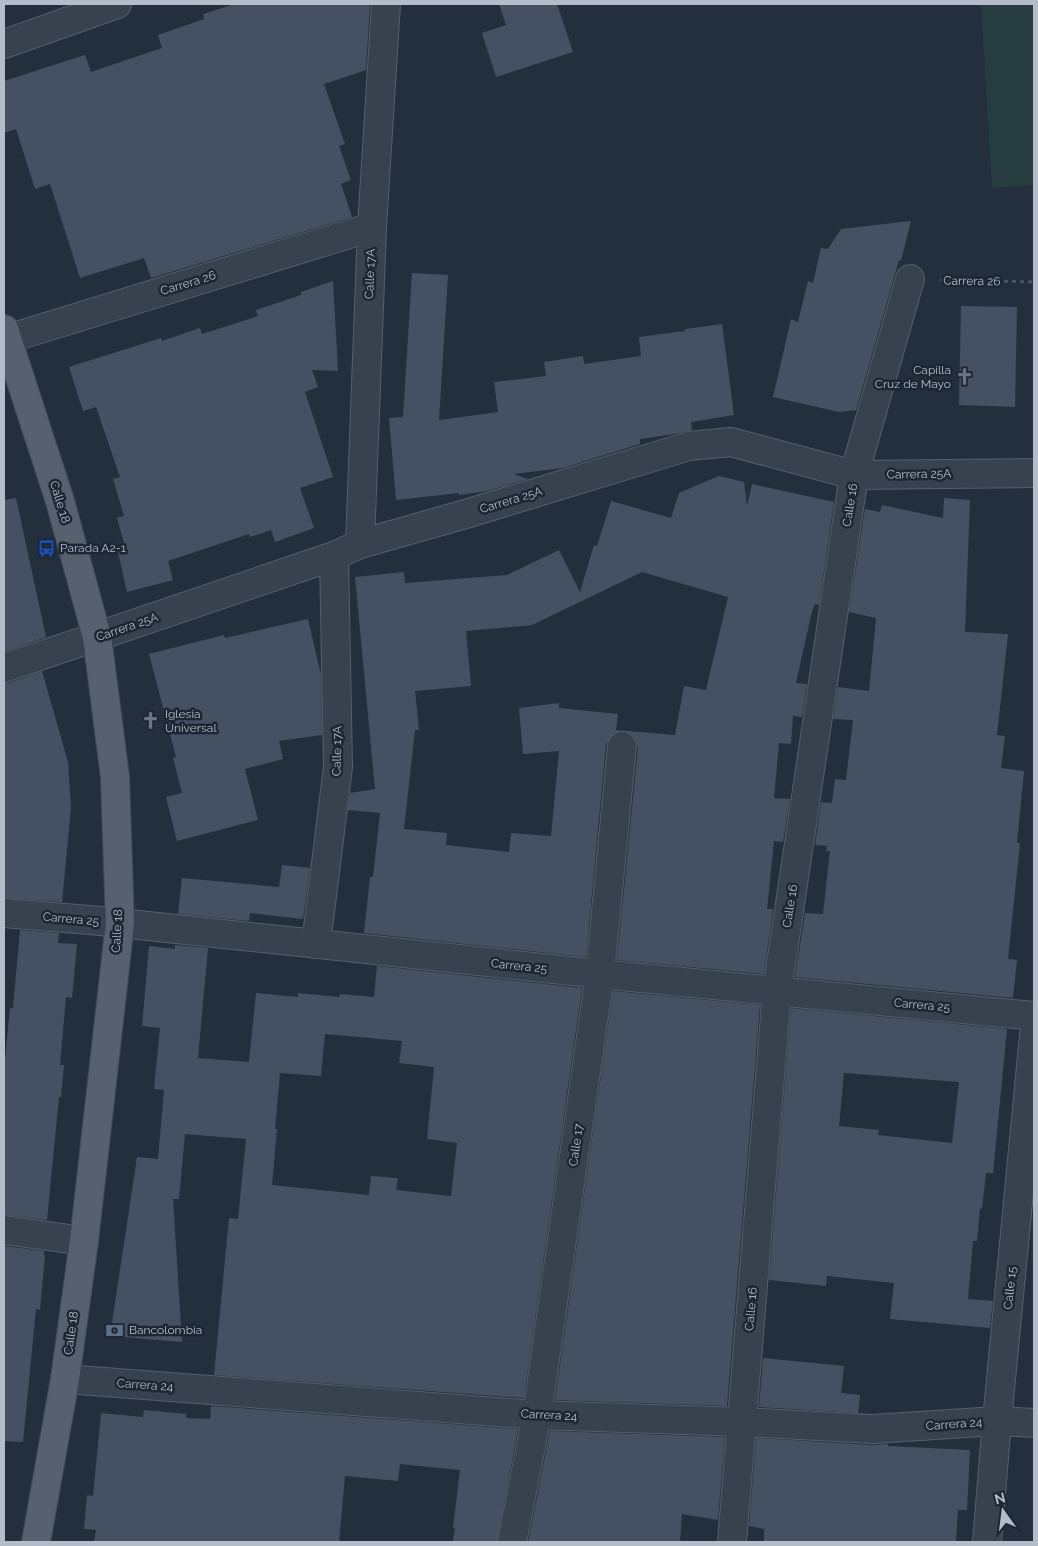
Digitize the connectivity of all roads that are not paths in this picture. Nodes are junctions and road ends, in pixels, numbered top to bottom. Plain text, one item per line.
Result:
1 (117, 4) edge
2 (386, 4) edge
3 (4, 44) edge
4 (372, 226) junction
5 (910, 279) road end
6 (5, 336) edge
7 (1034, 473) edge
8 (854, 475) junction
9 (360, 544) junction
10 (334, 556) junction
11 (97, 637) junction
12 (4, 668) edge
13 (622, 746) dead end
14 (4, 913) edge
15 (120, 923) junction
16 (316, 944) junction
17 (600, 974) junction
18 (777, 991) junction
19 (1034, 1016) edge
20 (1034, 1034) edge
21 (4, 1230) edge
22 (84, 1241) junction
23 (65, 1379) junction
24 (537, 1415) junction
25 (997, 1421) junction
26 (742, 1422) junction
27 (1034, 1423) edge
28 (36, 1542) edge
29 (512, 1542) edge
30 (732, 1542) edge
31 (987, 1542) edge

1 - 3 street
2 - 4 street, Calle 17A
4 - 6 street, Carrera 26
4 - 9 street, Calle 17A
5 - 8 street, Calle 16
6 - 11 main road, Calle 18
7 - 8 street, Carrera 25A
8 - 9 street, Carrera 25A
8 - 18 street, Calle 16
9 - 10 street, Carrera 25A
10 - 11 street, Carrera 25A
10 - 16 street, Calle 17A
11 - 12 street, Carrera 25A
11 - 15 main road, Calle 18
13 - 17 street, Calle 17
14 - 15 street, Carrera 25
15 - 16 street, Carrera 25
15 - 22 main road, Calle 18
16 - 17 street, Carrera 25
17 - 18 street, Carrera 25
17 - 24 street, Calle 17
18 - 19 street, Carrera 25
18 - 26 street, Calle 16
20 - 25 street, Calle 15
21 - 22 street
22 - 23 main road, Calle 18
23 - 24 street, Carrera 24
23 - 28 main road, Calle 18
24 - 26 street, Carrera 24
24 - 29 street, Calle 17
25 - 26 street, Carrera 24
25 - 27 street, Carrera 24
25 - 31 street, Calle 15
26 - 30 street, Calle 16

